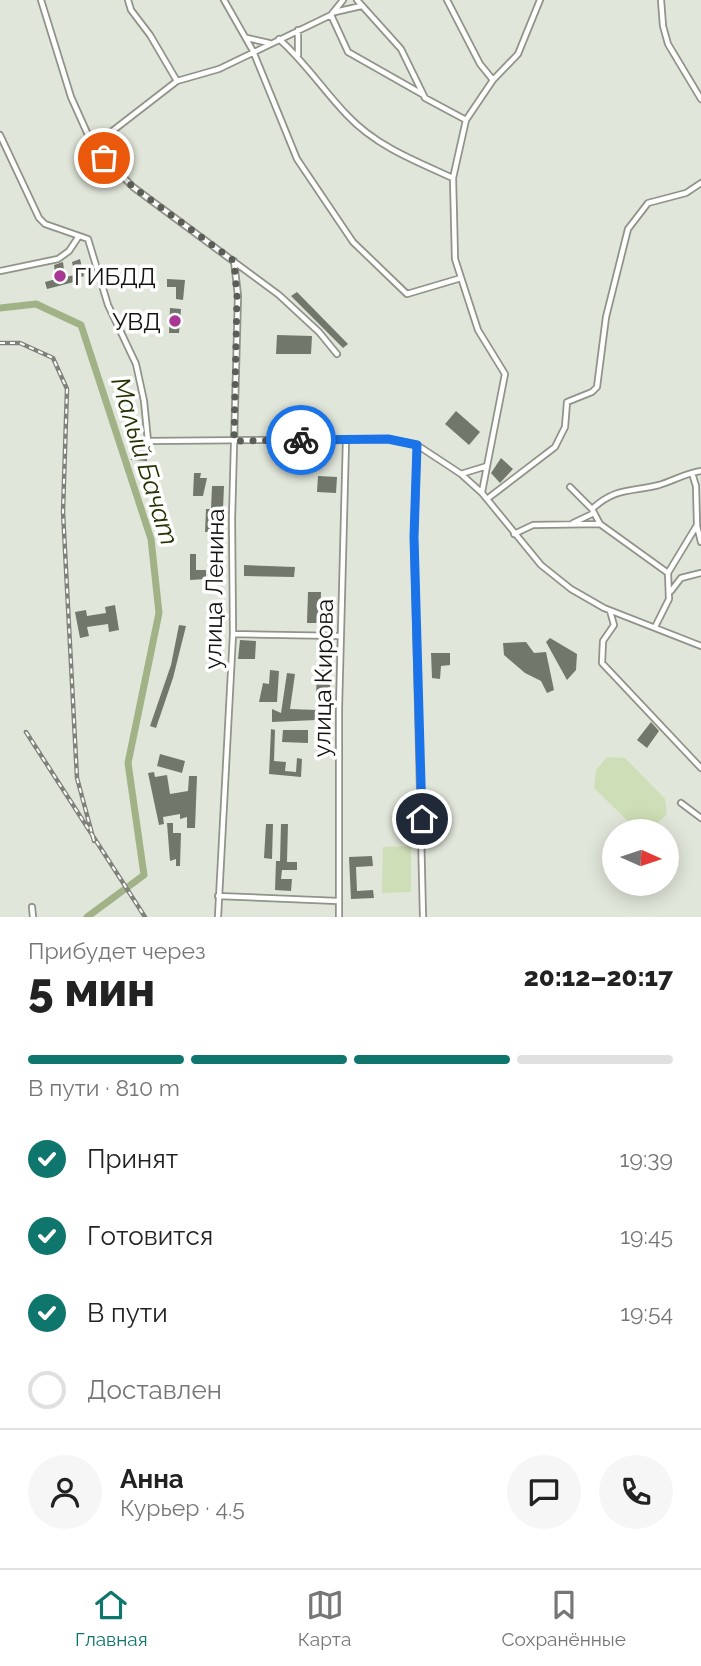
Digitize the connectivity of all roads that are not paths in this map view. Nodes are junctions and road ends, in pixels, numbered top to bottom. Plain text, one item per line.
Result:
1 (41, 0) edge
2 (128, 0) edge
3 (223, 0) edge
4 (343, 0) edge
5 (357, 0) edge
6 (447, 0) edge
7 (540, 0) edge
8 (661, 0) edge
9 (361, 6) junction
10 (332, 13) junction
11 (298, 30) junction
12 (246, 37) junction
13 (278, 39) junction
14 (270, 43) junction
15 (253, 51) junction
16 (298, 56) junction
17 (493, 80) junction
18 (177, 81) junction
19 (422, 94) junction
20 (701, 99) edge
21 (466, 120) junction
22 (0, 135) edge
23 (93, 146) junction
24 (453, 178) junction
25 (701, 183) edge
26 (79, 236) junction
27 (234, 261) junction
28 (0, 271) edge
29 (461, 278) junction
30 (337, 354) dead end
31 (346, 440) junction
32 (234, 441) junction
33 (417, 445) junction
34 (487, 466) junction
35 (701, 471) edge
36 (692, 473) junction
37 (461, 474) junction
38 (570, 487) dead end
39 (482, 493) junction
40 (487, 499) junction
41 (593, 511) junction
42 (570, 524) junction
43 (600, 524) junction
44 (697, 526) junction
45 (514, 534) junction
46 (701, 542) edge
47 (668, 573) junction
48 (701, 573) edge
49 (669, 594) junction
50 (610, 611) junction
51 (655, 627) junction
52 (233, 634) junction
53 (340, 636) junction
54 (701, 646) edge
55 (701, 768) edge
56 (681, 803) dead end
57 (701, 818) edge
58 (219, 896) junction
59 (338, 901) junction
60 (32, 907) dead end
61 (33, 917) edge
62 (218, 917) edge
63 (339, 917) edge
64 (423, 917) edge

1 - 23 street
2 - 18 street
3 - 12 street
4 - 10 street
5 - 9 street
6 - 17 street
7 - 17 street
8 - 20 street
9 - 10 street
9 - 19 street
10 - 11 street
10 - 19 street
11 - 13 street
11 - 16 street
12 - 14 street
12 - 15 street
13 - 14 street
13 - 16 street
14 - 15 street
15 - 18 street
15 - 29 street
16 - 24 street
17 - 21 street
18 - 23 street
19 - 21 street
21 - 24 street
22 - 26 street
23 - 27 street
24 - 29 street
25 - 40 street
26 - 28 street
26 - 32 street
27 - 30 street
27 - 32 street, улица Ленина
29 - 34 street
31 - 32 street
31 - 33 street
31 - 53 street, улица Кирова
32 - 52 street, улица Ленина
33 - 37 street
33 - 64 street
34 - 37 street
34 - 39 street
35 - 36 street
36 - 41 street
36 - 44 street
37 - 39 street
38 - 41 street
39 - 40 street
40 - 45 street
41 - 42 street
41 - 43 street
42 - 43 street
42 - 45 street
43 - 47 street
44 - 46 street
44 - 47 street
45 - 50 street
47 - 49 street
48 - 49 street
49 - 51 street
50 - 51 street
50 - 55 street
51 - 54 street
52 - 53 street
52 - 58 street, улица Ленина
53 - 59 street, улица Кирова
56 - 57 street
58 - 59 street
58 - 62 street, улица Ленина
59 - 63 street, улица Кирова
60 - 61 street

